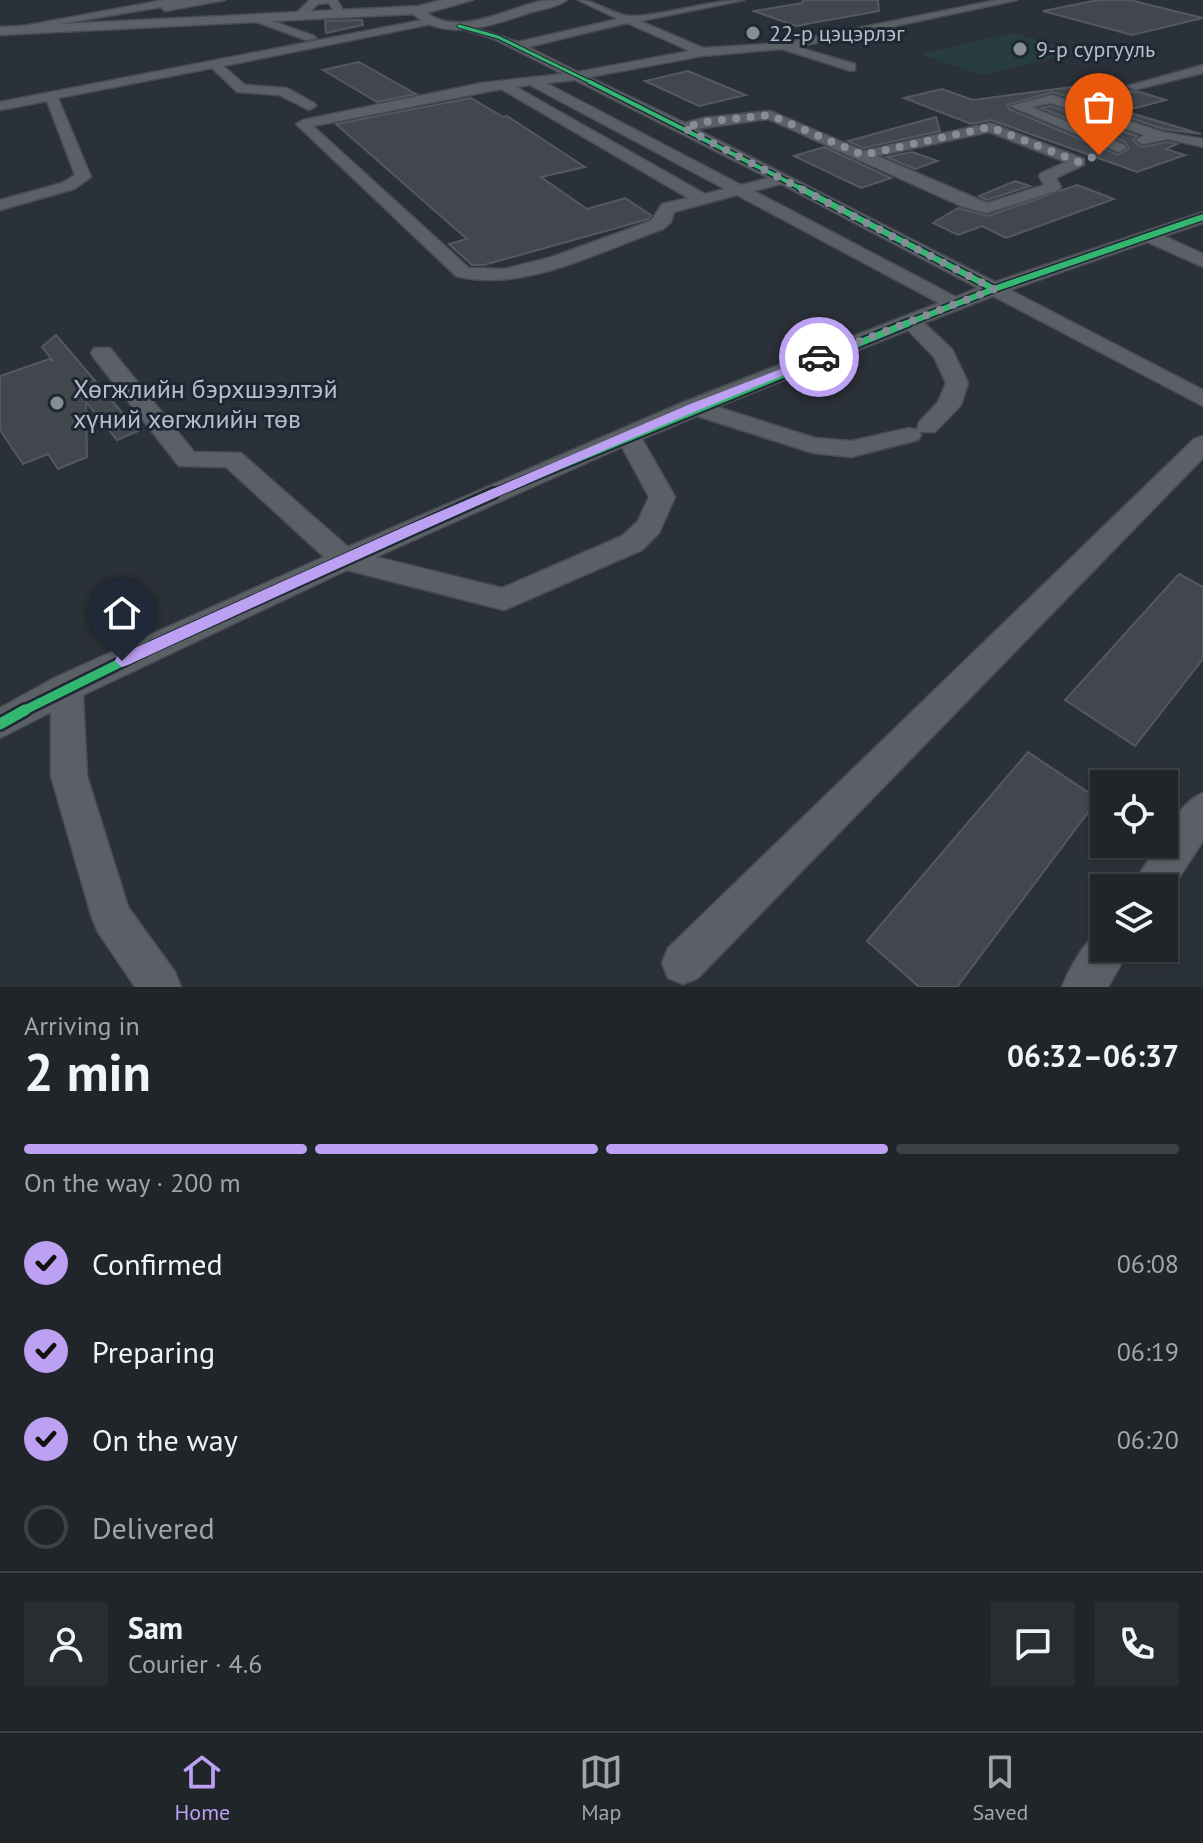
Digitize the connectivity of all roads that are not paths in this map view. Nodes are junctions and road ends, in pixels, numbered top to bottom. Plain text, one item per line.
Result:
1 (182, 0) edge
2 (220, 0) edge
3 (325, 0) edge
4 (409, 0) edge
5 (455, 0) edge
6 (466, 0) edge
7 (475, 0) edge
8 (484, 0) edge
9 (560, 0) edge
10 (583, 0) edge
11 (739, 0) edge
12 (1012, 0) edge
13 (501, 3) dead end
14 (90, 4) dead end
15 (137, 8) junction
16 (340, 13) junction
17 (427, 13) junction
18 (108, 14) junction
19 (513, 14) junction
20 (299, 16) junction
21 (632, 19) junction
22 (81, 23) junction
23 (459, 26) junction
24 (2, 31) edge
25 (256, 34) junction
26 (498, 37) junction
27 (310, 38) dead end
28 (783, 46) junction
29 (513, 47) junction
30 (702, 52) junction
31 (213, 63) junction
32 (851, 67) dead end
33 (1203, 69) edge
34 (574, 76) junction
35 (534, 82) junction
36 (504, 85) junction
37 (1134, 86) dead end
38 (50, 96) junction
39 (0, 106) edge
40 (309, 106) dead end
41 (684, 128) junction
42 (1157, 135) junction
43 (1202, 142) edge
44 (1119, 148) junction
45 (863, 155) junction
46 (1079, 162) junction
47 (783, 179) junction
48 (736, 191) junction
49 (702, 199) junction
50 (0, 205) edge
51 (1203, 217) edge
52 (1148, 236) junction
53 (1203, 261) edge
54 (994, 289) junction
55 (955, 304) junction
56 (910, 321) junction
57 (102, 353) dead end
58 (1201, 396) edge
59 (692, 407) junction
60 (628, 435) junction
61 (1203, 444) edge
62 (344, 559) junction
63 (67, 686) junction
64 (0, 724) edge
65 (1203, 810) edge
66 (1160, 874) edge
67 (1100, 962) edge
68 (683, 963) dead end
69 (160, 987) edge
70 (1083, 987) edge

1 - 15 street
2 - 15 street
3 - 16 street
3 - 20 street
4 - 17 main road
5 - 6 main road
5 - 17 main road
7 - 8 main road
9 - 19 main road
10 - 21 street
11 - 21 street
12 - 28 street
13 - 19 main road
14 - 18 street
15 - 18 street
16 - 17 main road
16 - 20 main road
17 - 23 main road
17 - 31 street
18 - 22 street
19 - 23 main road
19 - 26 street
20 - 25 main road
21 - 29 street
21 - 30 street
22 - 24 main road
22 - 25 main road
23 - 26 street
25 - 27 street
26 - 29 street
28 - 30 street
28 - 32 street
29 - 34 street
30 - 34 street
31 - 38 street
31 - 40 street
33 - 37 street
34 - 35 street
34 - 41 street
35 - 36 street
35 - 48 street
36 - 49 street
36 - 49 street
38 - 39 street
38 - 50 street
41 - 45 street
41 - 47 street
42 - 43 street
42 - 44 street
42 - 44 street
44 - 46 street
45 - 46 street
45 - 46 street
47 - 48 street
47 - 54 street
48 - 49 street
48 - 55 street
51 - 52 street
52 - 53 street
52 - 54 street
54 - 55 street
54 - 58 street
55 - 56 street
56 - 59 street
56 - 59 street
57 - 62 street
59 - 60 street
60 - 62 street
60 - 62 street
61 - 68 street
62 - 63 street
63 - 64 street
63 - 69 street
65 - 66 street
67 - 70 street

